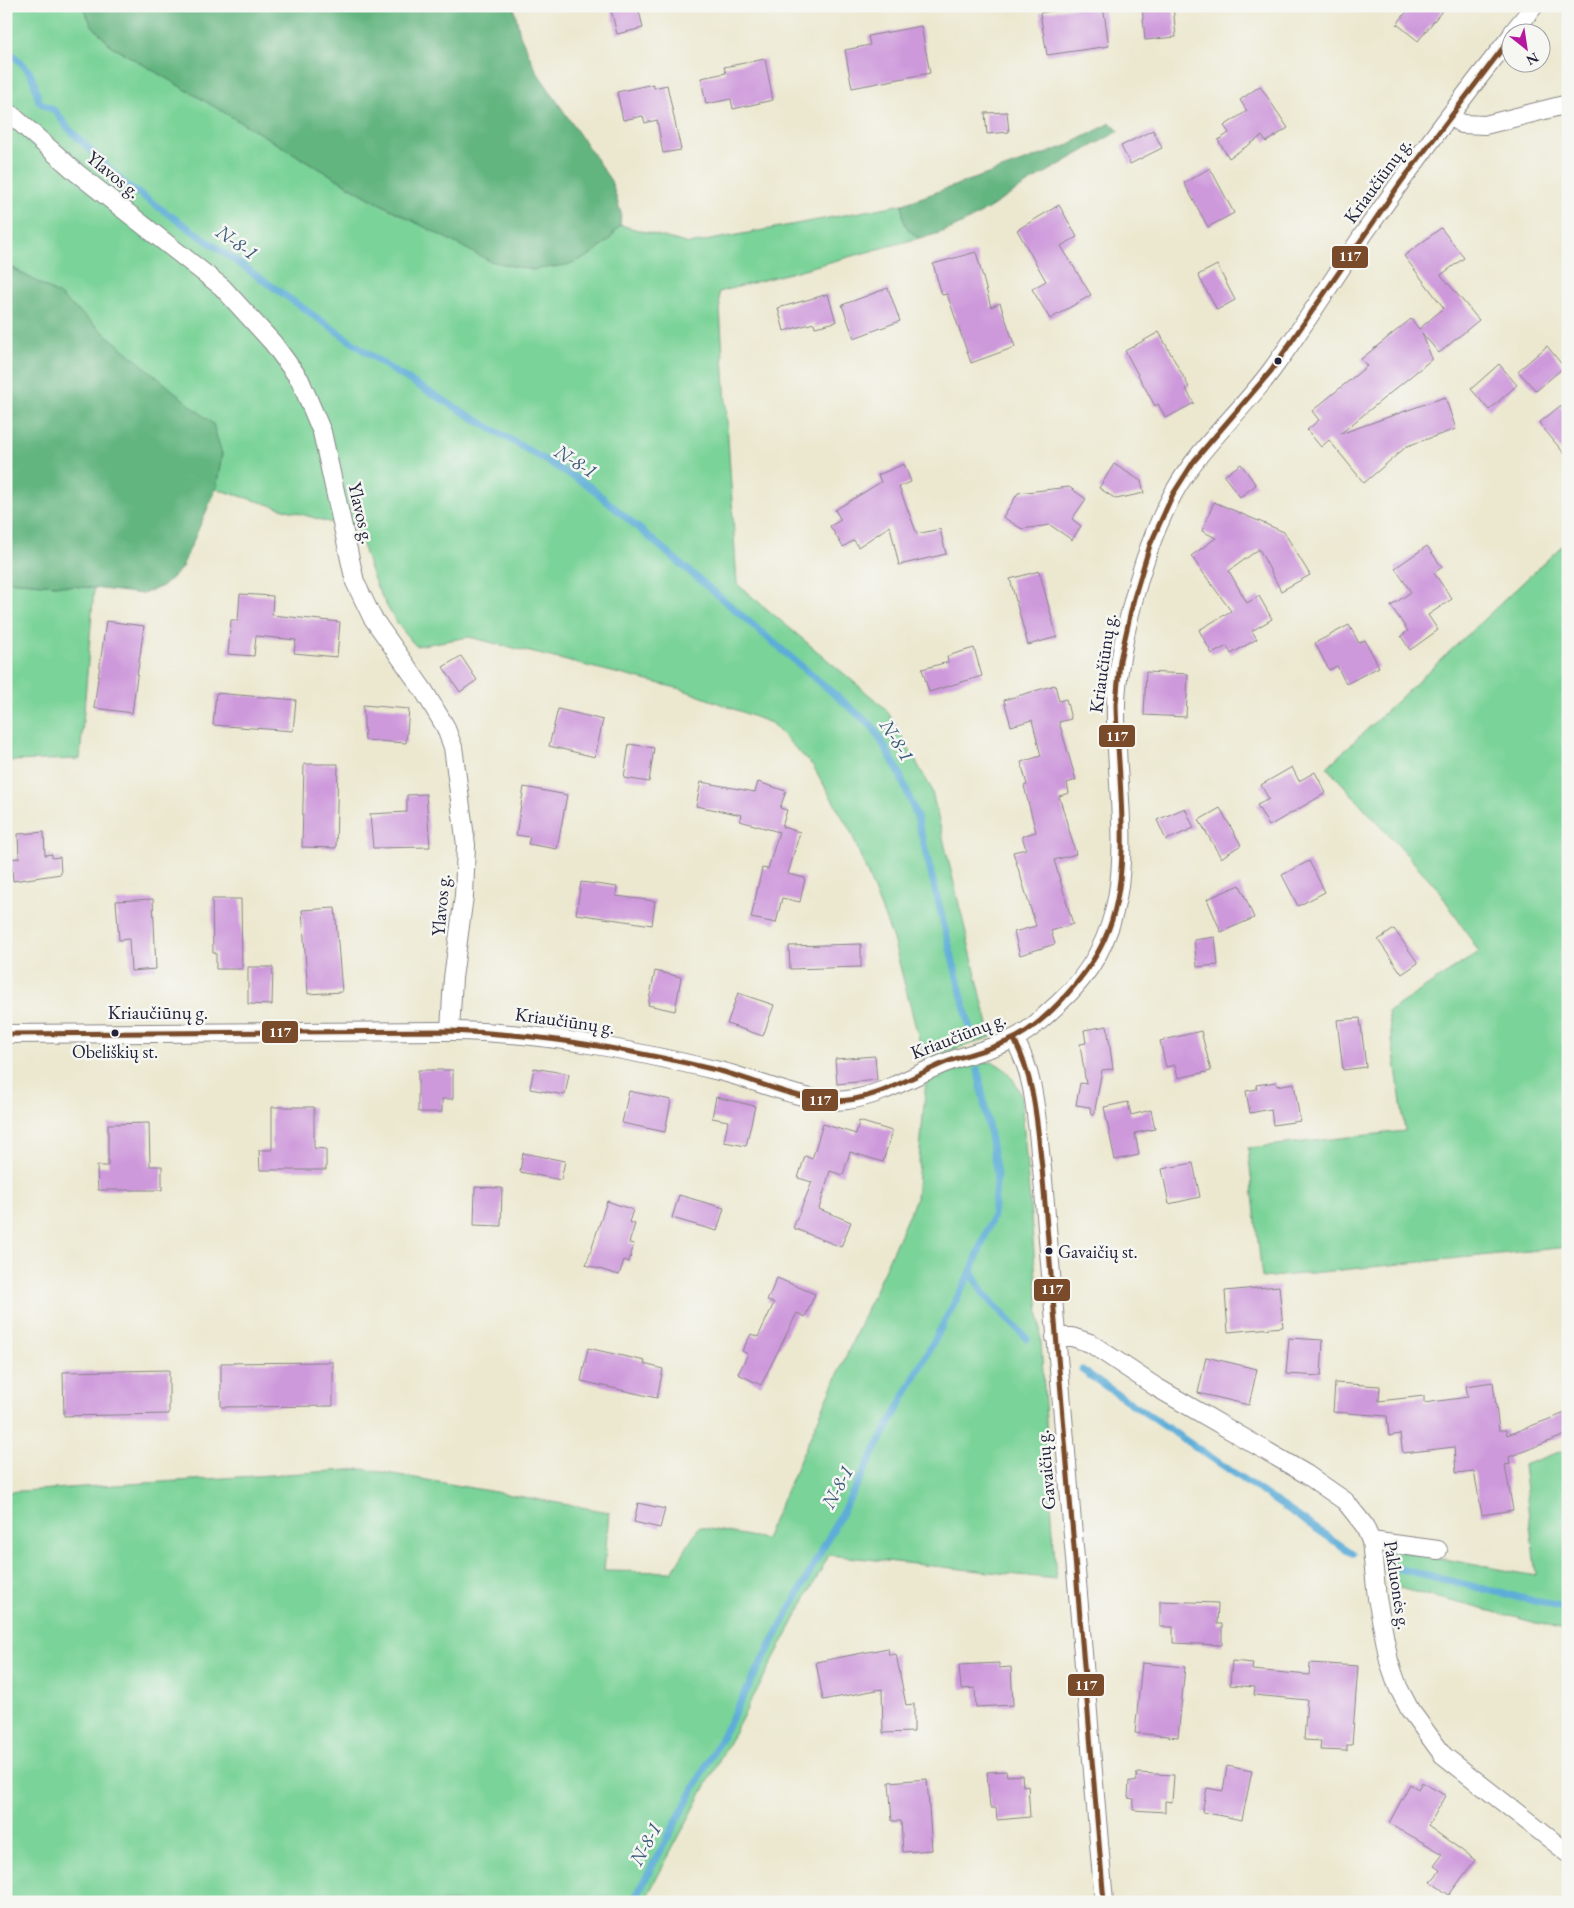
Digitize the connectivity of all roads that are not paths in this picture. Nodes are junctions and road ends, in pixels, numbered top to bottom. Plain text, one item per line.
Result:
1 (1534, 6) edge
2 (1521, 22) edge
3 (1502, 47) edge
4 (1568, 104) edge
5 (6, 110) edge
6 (1450, 116) junction
7 (450, 1031) junction
8 (6, 1034) edge
9 (1014, 1039) junction
10 (1054, 1337) junction
11 (1371, 1540) junction
12 (1438, 1550) dead end
13 (1568, 1853) edge
14 (1104, 1902) edge

1 - 2 street, Kriaučiūnų g.
3 - 6 street, Kriaučiūnų g.
4 - 6 street
5 - 7 street, Ylavos g.
6 - 9 street, Kriaučiūnų g.
7 - 8 street, Kriaučiūnų g.
7 - 9 street, Kriaučiūnų g.
9 - 10 street, Gavaičių g.
10 - 11 street, Pakluonės g.
10 - 14 street, Gavaičių g.
11 - 12 street
11 - 13 street, Pakluonės g.

